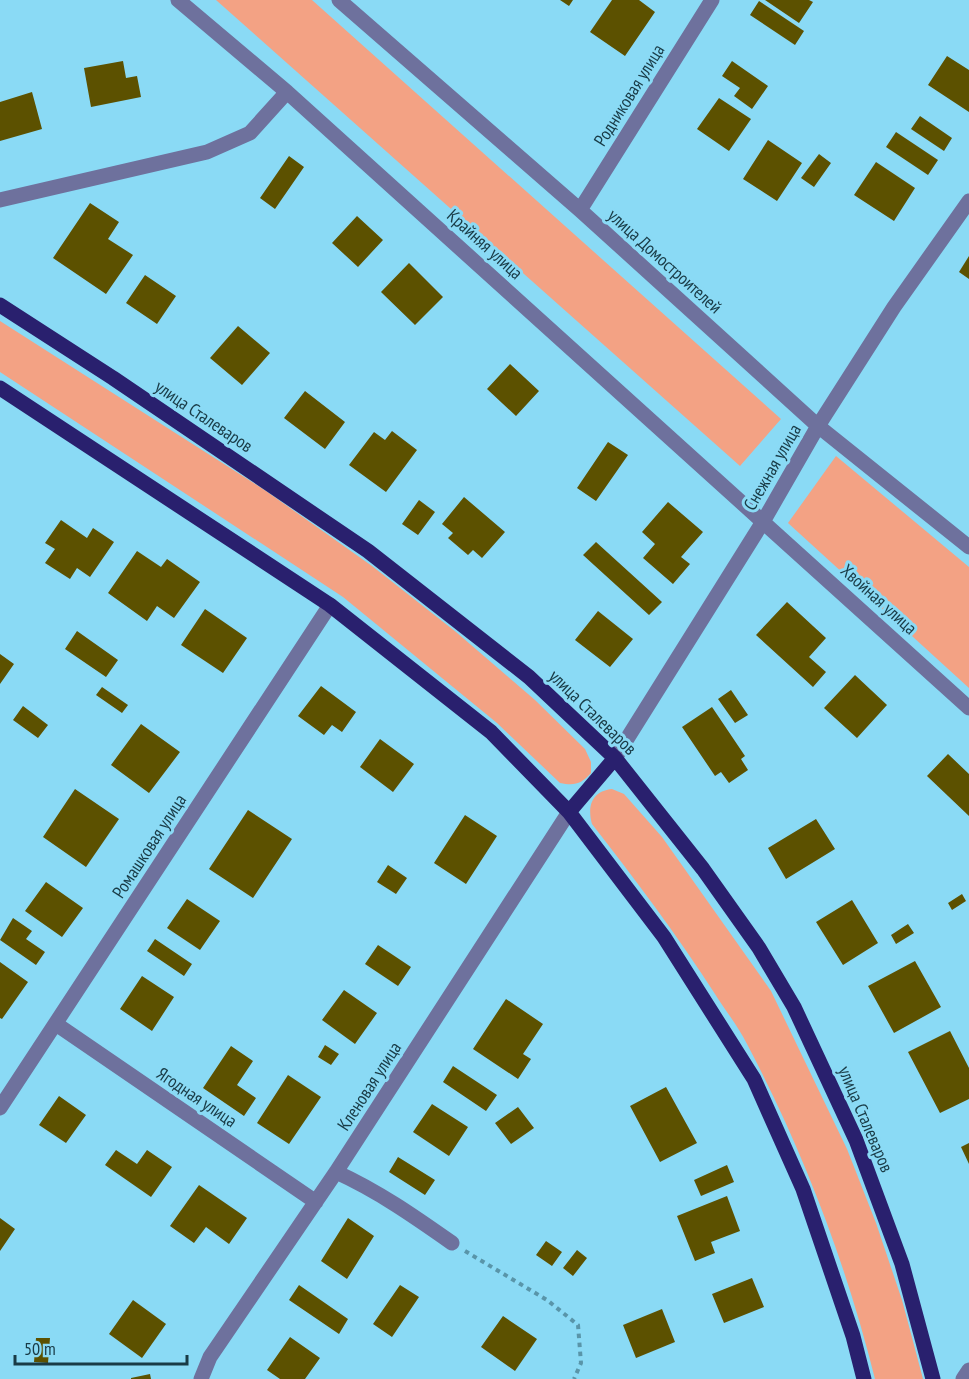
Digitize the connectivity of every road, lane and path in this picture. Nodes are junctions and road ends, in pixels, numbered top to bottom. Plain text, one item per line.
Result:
1 (178, 0) edge
2 (339, 0) edge
3 (712, 0) edge
4 (287, 92) junction
5 (0, 200) edge
6 (969, 201) edge
7 (580, 210) junction
8 (0, 305) edge
9 (0, 388) edge
10 (818, 426) junction
11 (764, 520) junction
12 (969, 547) edge
13 (330, 605) junction
14 (969, 708) edge
15 (615, 758) junction
16 (569, 812) junction
17 (56, 1024) junction
18 (0, 1108) edge
19 (336, 1172) junction
20 (316, 1202) junction
21 (452, 1243) joint
22 (969, 1370) edge
23 (201, 1379) edge
24 (574, 1379) edge
25 (864, 1379) edge
26 (933, 1379) edge
27 (963, 1379) edge

1 - 4 street, Крайняя улица
2 - 7 street, улица Домостроителей
3 - 7 street, Родниковая улица
4 - 5 street
4 - 11 street, Крайняя улица
6 - 10 street, Снежная улица
7 - 10 street, улица Домостроителей
8 - 15 main road, улица Сталеваров
9 - 13 main road
10 - 11 street, Снежная улица
10 - 12 street, улица Домостроителей
11 - 14 street, Хвойная улица
11 - 15 street, Снежная улица
13 - 16 main road
13 - 17 street, Ромашковая улица
15 - 16 main road
15 - 26 main road, улица Сталеваров
16 - 19 street, Кленовая улица
16 - 25 main road
17 - 18 street, Ромашковая улица
17 - 20 street, Ягодная улица
19 - 20 street, Кленовая улица
19 - 21 street
20 - 23 street, Кленовая улица
21 - 24 path
22 - 27 street

